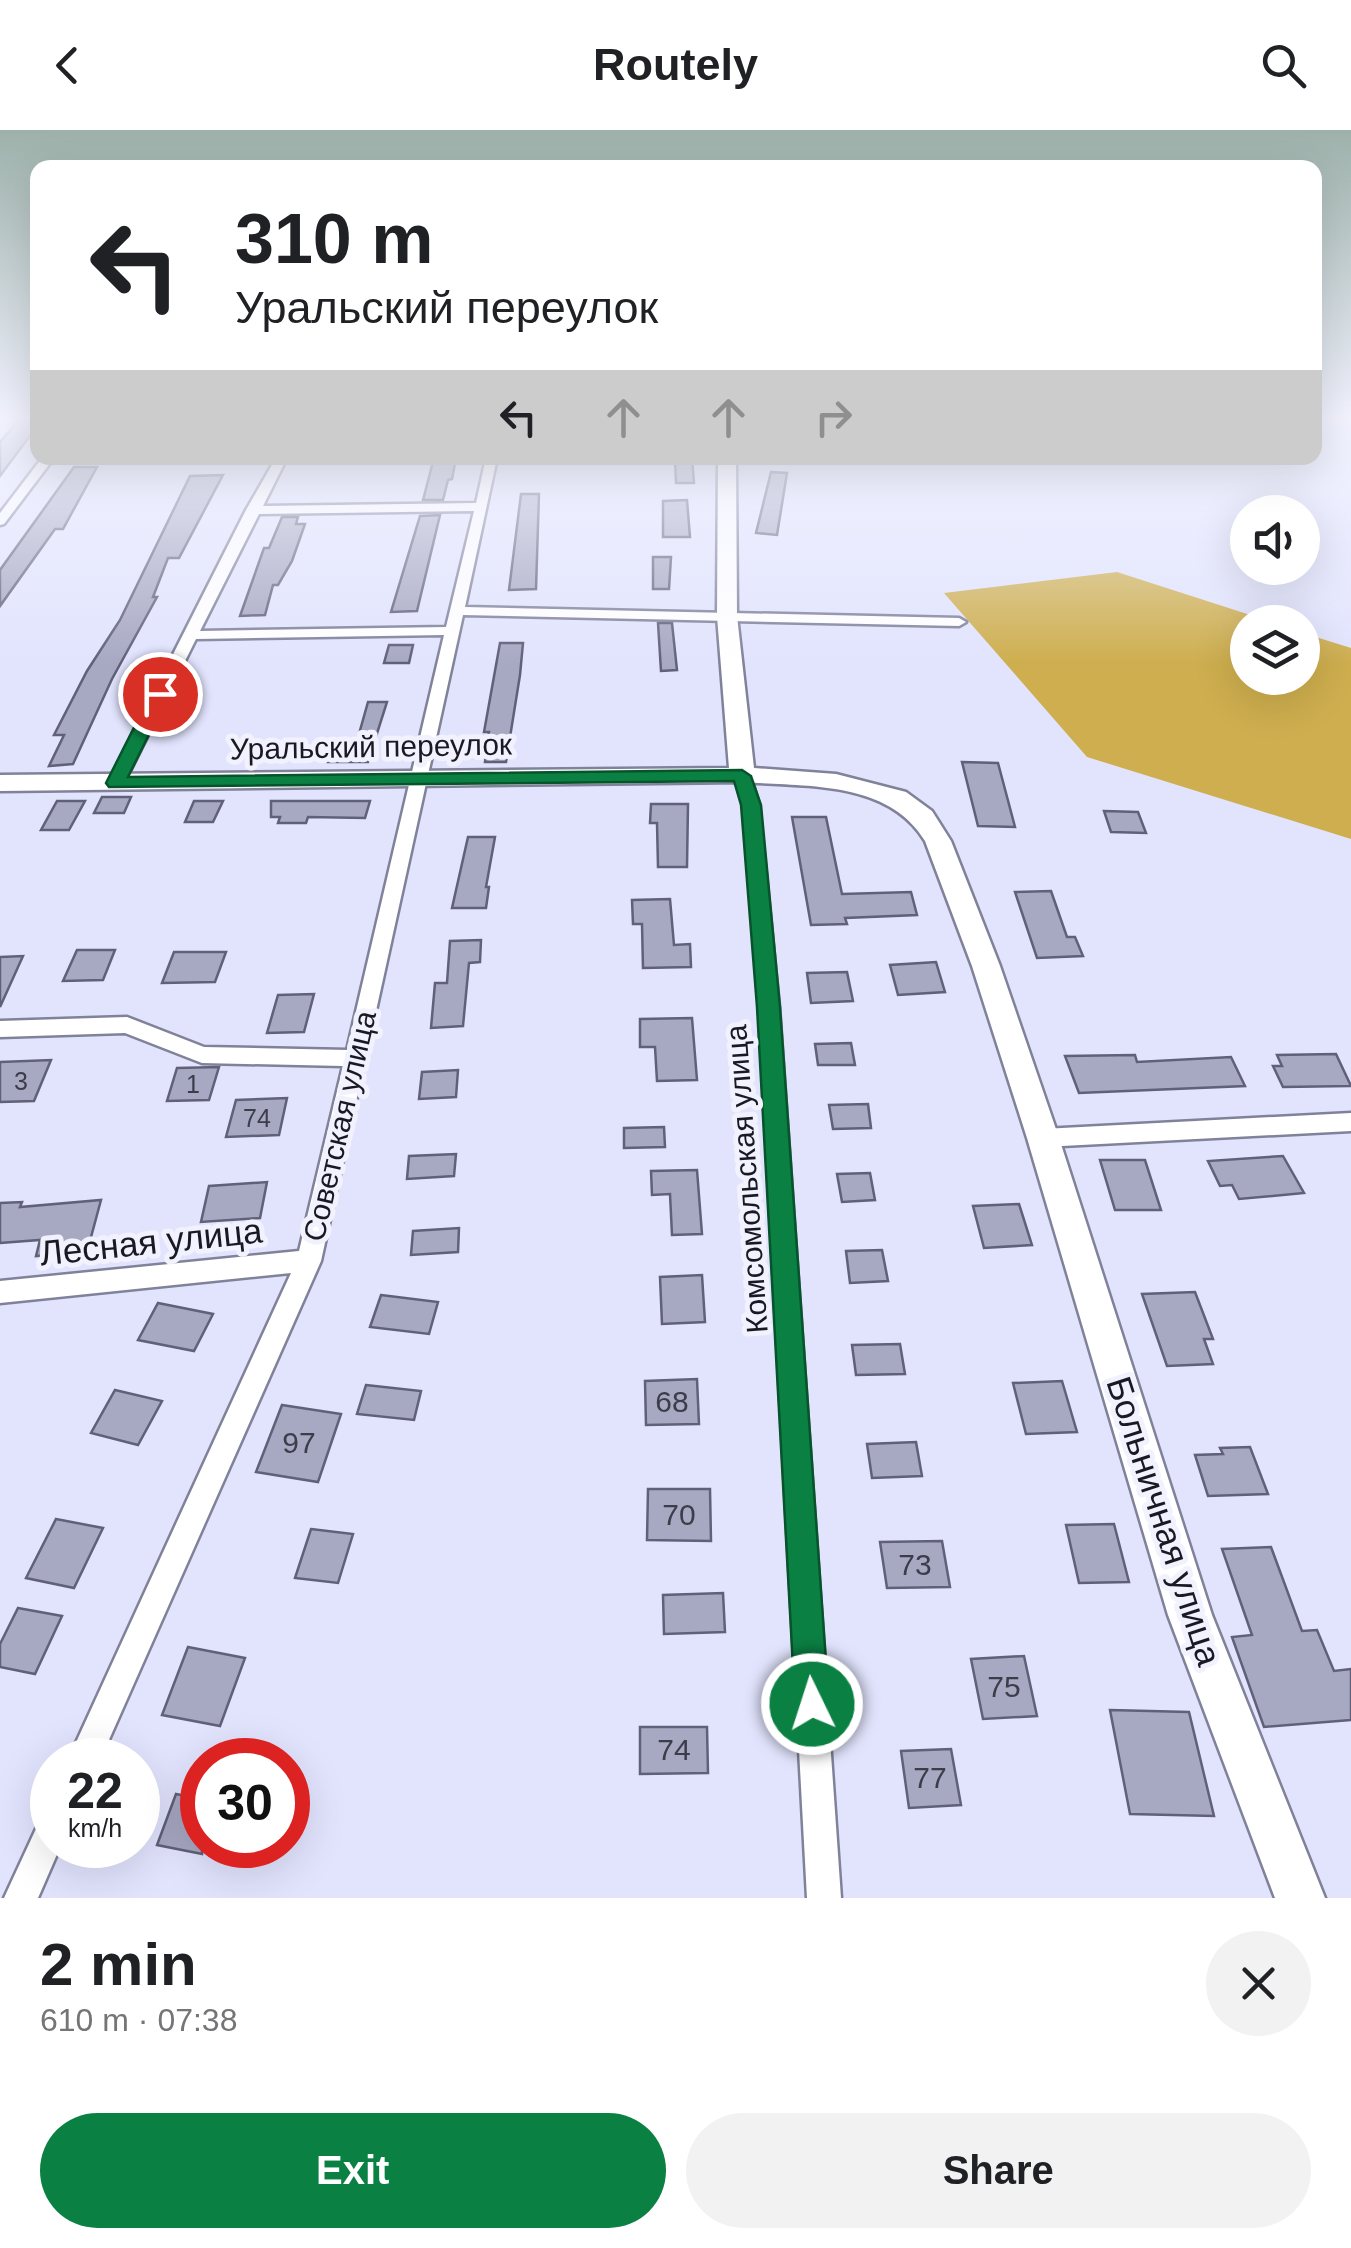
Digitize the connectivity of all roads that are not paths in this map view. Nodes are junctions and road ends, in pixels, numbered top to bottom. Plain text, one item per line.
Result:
1 (17, 499) edge
2 (258, 499) edge
3 (484, 499) edge
4 (727, 499) edge
5 (482, 508) junction
6 (252, 510) junction
7 (0, 521) edge
8 (727, 616) junction
9 (457, 621) junction
10 (959, 622) dead end
11 (190, 636) junction
12 (742, 776) junction
13 (420, 779) junction
14 (0, 783) edge
15 (116, 783) junction
16 (0, 1029) edge
17 (355, 1058) junction
18 (1351, 1122) edge
19 (1043, 1138) junction
20 (309, 1262) junction
21 (0, 1292) edge
22 (94, 1738) edge
23 (34, 1868) edge
24 (21, 1898) edge
25 (824, 1898) edge
26 (1300, 1898) edge

1 - 7 street
2 - 6 street
3 - 5 street, Советская улица
4 - 8 street, Комсомольская улица
5 - 6 street
5 - 9 street, Советская улица
6 - 11 street
8 - 9 street
8 - 10 street
8 - 12 street, Комсомольская улица
9 - 11 street
9 - 13 street, Советская улица
11 - 15 street
12 - 13 street, Уральский переулок
12 - 19 street, Больничная улица
12 - 25 street, Комсомольская улица
13 - 15 street, Уральский переулок
13 - 17 street, Советская улица
14 - 15 street, Уральский переулок
16 - 17 street
17 - 20 street, Советская улица
18 - 19 street
19 - 26 street, Больничная улица
20 - 21 street, Лесная улица
20 - 22 street, Советская улица
23 - 24 street

